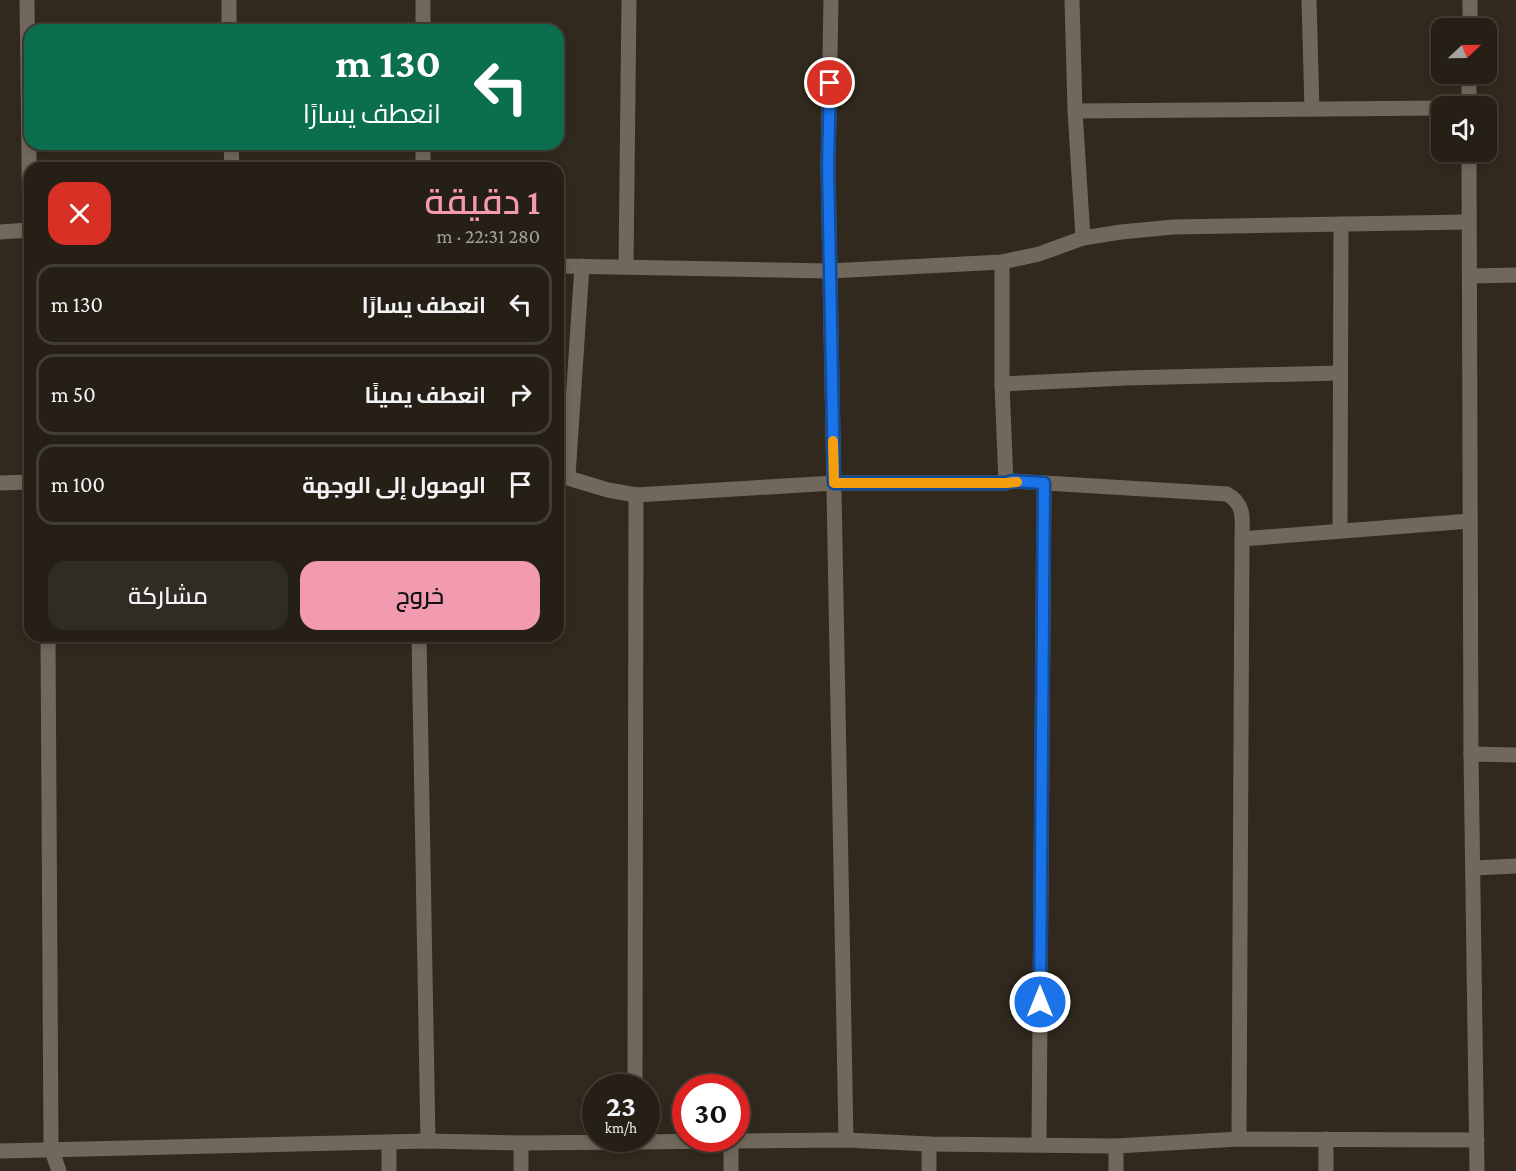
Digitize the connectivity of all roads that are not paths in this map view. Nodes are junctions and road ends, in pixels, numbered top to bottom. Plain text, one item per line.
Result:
1 (27, 0) edge
2 (229, 0) edge
3 (423, 0) edge
4 (629, 0) edge
5 (831, 0) edge
6 (1072, 0) edge
7 (1309, 0) edge
8 (1470, 0) edge
9 (1470, 18) edge
10 (27, 24) edge
11 (229, 24) edge
12 (423, 24) edge
13 (1431, 108) edge
14 (1312, 109) junction
15 (1075, 111) junction
16 (1469, 162) edge
17 (1468, 222) junction
18 (1341, 224) junction
19 (24, 230) edge
20 (0, 232) edge
21 (1083, 238) junction
22 (1002, 262) junction
23 (564, 266) edge
24 (582, 266) junction
25 (626, 267) junction
26 (830, 271) junction
27 (1516, 275) edge
28 (1470, 276) junction
29 (1340, 373) junction
30 (1002, 384) junction
31 (564, 464) edge
32 (564, 475) edge
33 (24, 482) edge
34 (0, 483) edge
35 (834, 483) junction
36 (1006, 483) junction
37 (1044, 483) junction
38 (636, 495) junction
39 (1470, 521) junction
40 (1340, 531) junction
41 (1242, 539) junction
42 (48, 642) edge
43 (419, 642) edge
44 (1471, 754) junction
45 (1516, 755) edge
46 (1516, 866) edge
47 (1474, 868) junction
48 (635, 1074) edge
49 (1239, 1139) junction
50 (1326, 1139) junction
51 (750, 1140) edge
52 (846, 1140) junction
53 (1477, 1140) junction
54 (428, 1141) junction
55 (582, 1141) edge
56 (389, 1143) junction
57 (521, 1143) junction
58 (929, 1144) junction
59 (1039, 1144) junction
60 (1116, 1146) junction
61 (51, 1148) junction
62 (0, 1151) edge
63 (731, 1152) edge
64 (59, 1171) edge
65 (389, 1171) edge
66 (521, 1171) edge
67 (731, 1171) edge
68 (929, 1171) edge
69 (1116, 1171) edge
70 (1326, 1171) edge
71 (1477, 1171) edge

1 - 10 street
2 - 11 street
3 - 12 street
4 - 25 street
5 - 26 street
6 - 15 street
7 - 14 street
8 - 9 street
13 - 14 street
14 - 15 street
15 - 21 street
16 - 17 street
17 - 18 street
17 - 28 street
18 - 21 street
18 - 29 street
19 - 20 street
21 - 22 street
22 - 26 street
22 - 30 street
23 - 24 street
24 - 25 street
24 - 31 street
25 - 26 street
26 - 35 street
27 - 28 street
28 - 39 street
29 - 30 street
29 - 40 street
30 - 36 street
32 - 38 street
33 - 34 street
35 - 36 street
35 - 38 street
35 - 52 street
36 - 37 street
37 - 41 street
37 - 59 street
38 - 48 street
39 - 40 street
39 - 44 street
40 - 41 street
41 - 49 street
42 - 61 street
43 - 54 street
44 - 45 street
44 - 47 street
46 - 47 street
47 - 53 street
49 - 50 street
49 - 60 street
50 - 53 street
50 - 70 street
51 - 52 street
52 - 58 street
53 - 71 street
54 - 56 street
54 - 57 street
55 - 57 street
56 - 61 street
56 - 65 street
57 - 66 street
58 - 59 street
58 - 68 street
59 - 60 street
60 - 69 street
61 - 62 street
61 - 64 street
63 - 67 street

